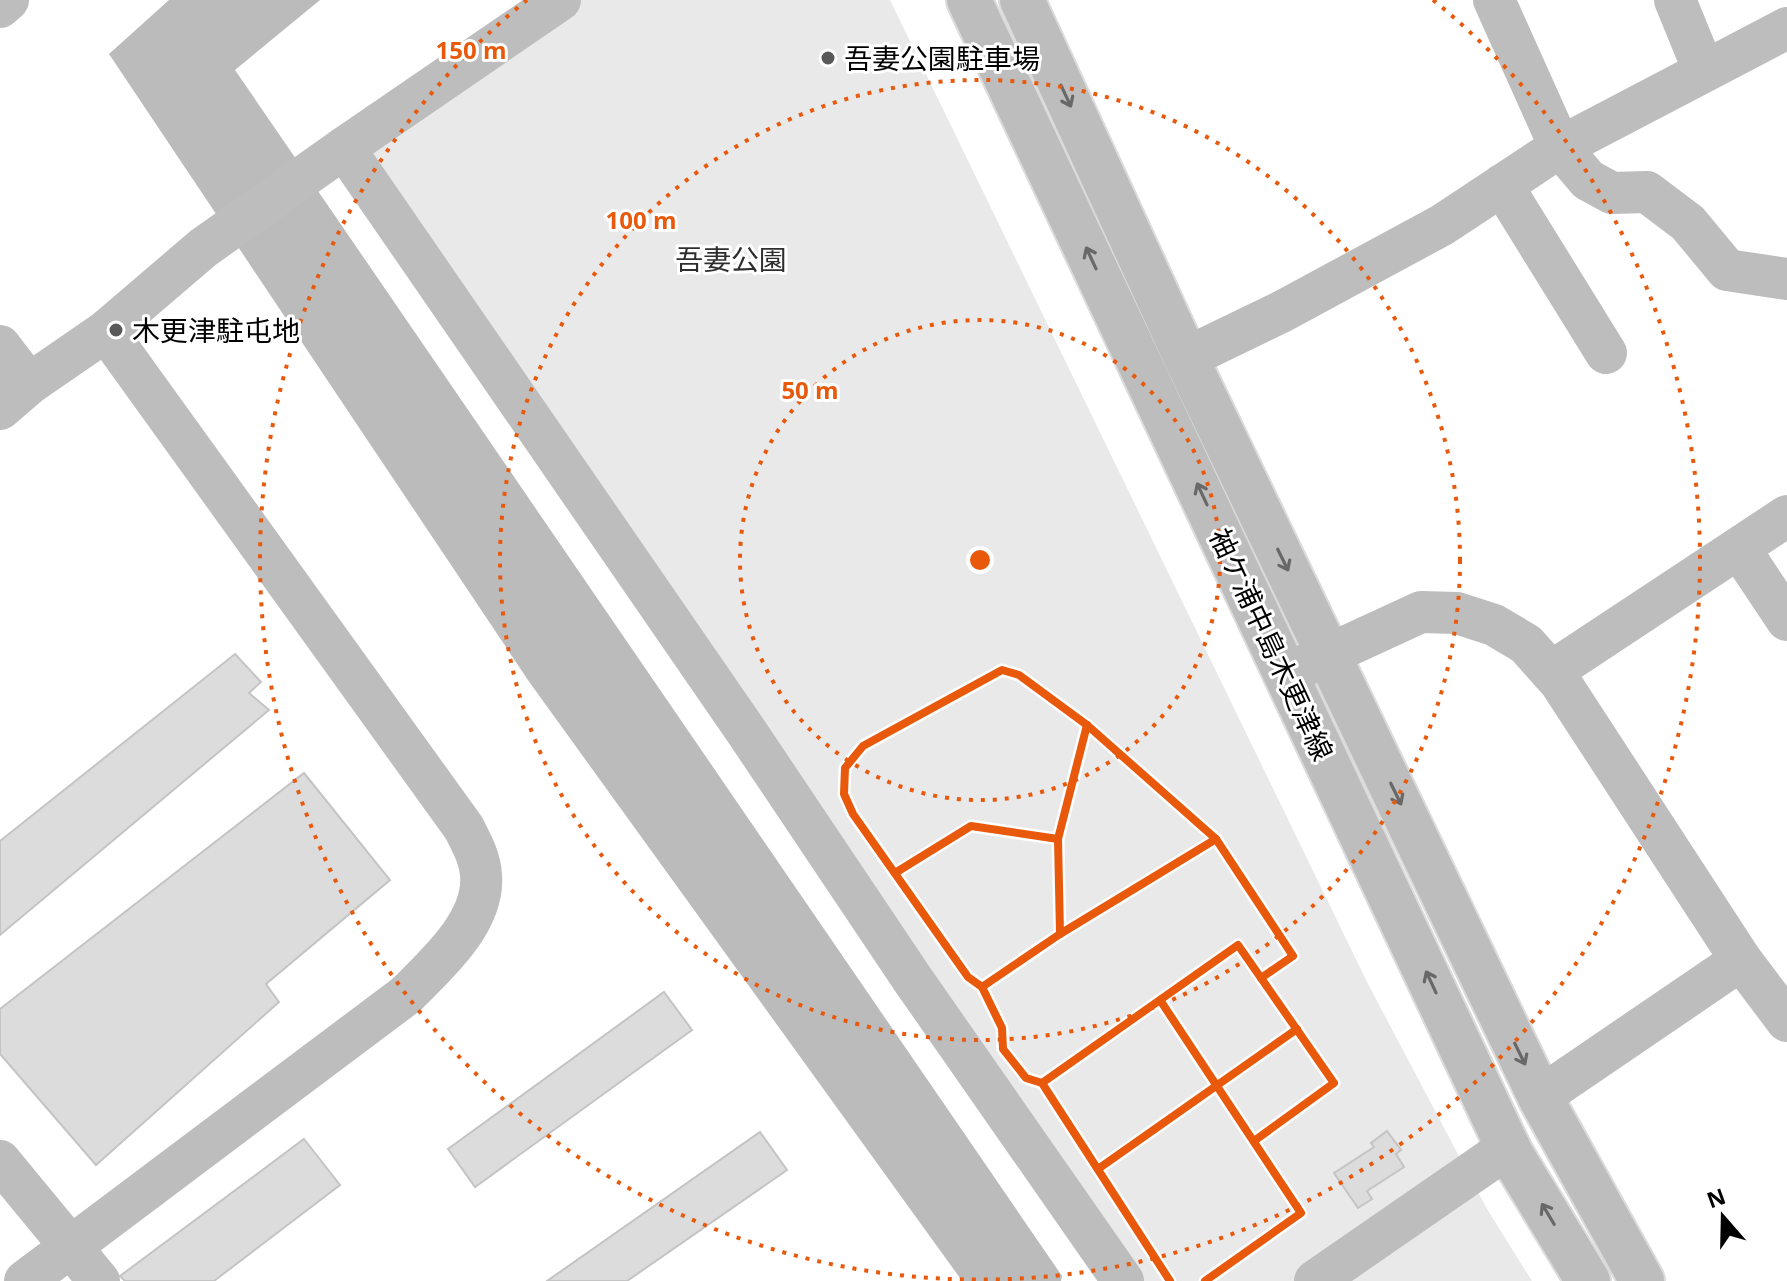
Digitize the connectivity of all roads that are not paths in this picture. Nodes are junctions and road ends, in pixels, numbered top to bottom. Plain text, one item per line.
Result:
1 (8, 0) edge
2 (560, 0) edge
3 (969, 0) edge
4 (1022, 0) edge
5 (1494, 0) edge
6 (1675, 0) edge
7 (0, 7) edge
8 (1787, 28) edge
9 (1704, 71) junction
10 (1560, 147) junction
11 (336, 154) junction
12 (1502, 185) junction
13 (1787, 279) edge
14 (106, 331) junction
15 (0, 346) edge
16 (1606, 353) dead end
17 (1186, 358) junction
18 (14, 396) edge
19 (1787, 516) edge
20 (1739, 548) junction
21 (1787, 620) edge
22 (1329, 656) junction
23 (1551, 672) junction
24 (1286, 674) junction
25 (1741, 960) junction
26 (1784, 1013) edge
27 (1540, 1097) junction
28 (1509, 1147) junction
29 (0, 1161) edge
30 (71, 1246) junction
31 (25, 1281) edge
32 (99, 1281) edge
33 (1123, 1281) edge
34 (1315, 1281) edge
35 (1588, 1281) edge
36 (1642, 1281) edge

1 - 7 street
2 - 11 street
24 -> 3 main road, 袖ケ浦中島木更津線
4 -> 17 main road, 袖ケ浦中島木更津線
5 - 10 street
6 - 9 street
8 - 9 street
9 - 10 street
10 - 12 street
10 - 13 street
11 - 14 street
11 - 33 street
12 - 16 street
12 - 17 street
14 - 18 street
14 - 30 street
15 - 18 street
17 -> 22 main road, 袖ケ浦中島木更津線
19 - 20 street
20 - 21 street
20 - 23 street
22 - 23 street
22 - 24 street
22 -> 27 main road, 袖ケ浦中島木更津線
23 - 25 street
28 -> 24 main road, 袖ケ浦中島木更津線
25 - 26 street
25 - 27 street
27 - 36 main road, 袖ケ浦中島木更津線
28 - 34 street
35 -> 28 main road, 袖ケ浦中島木更津線
29 - 30 street
30 - 31 street
30 - 32 street

